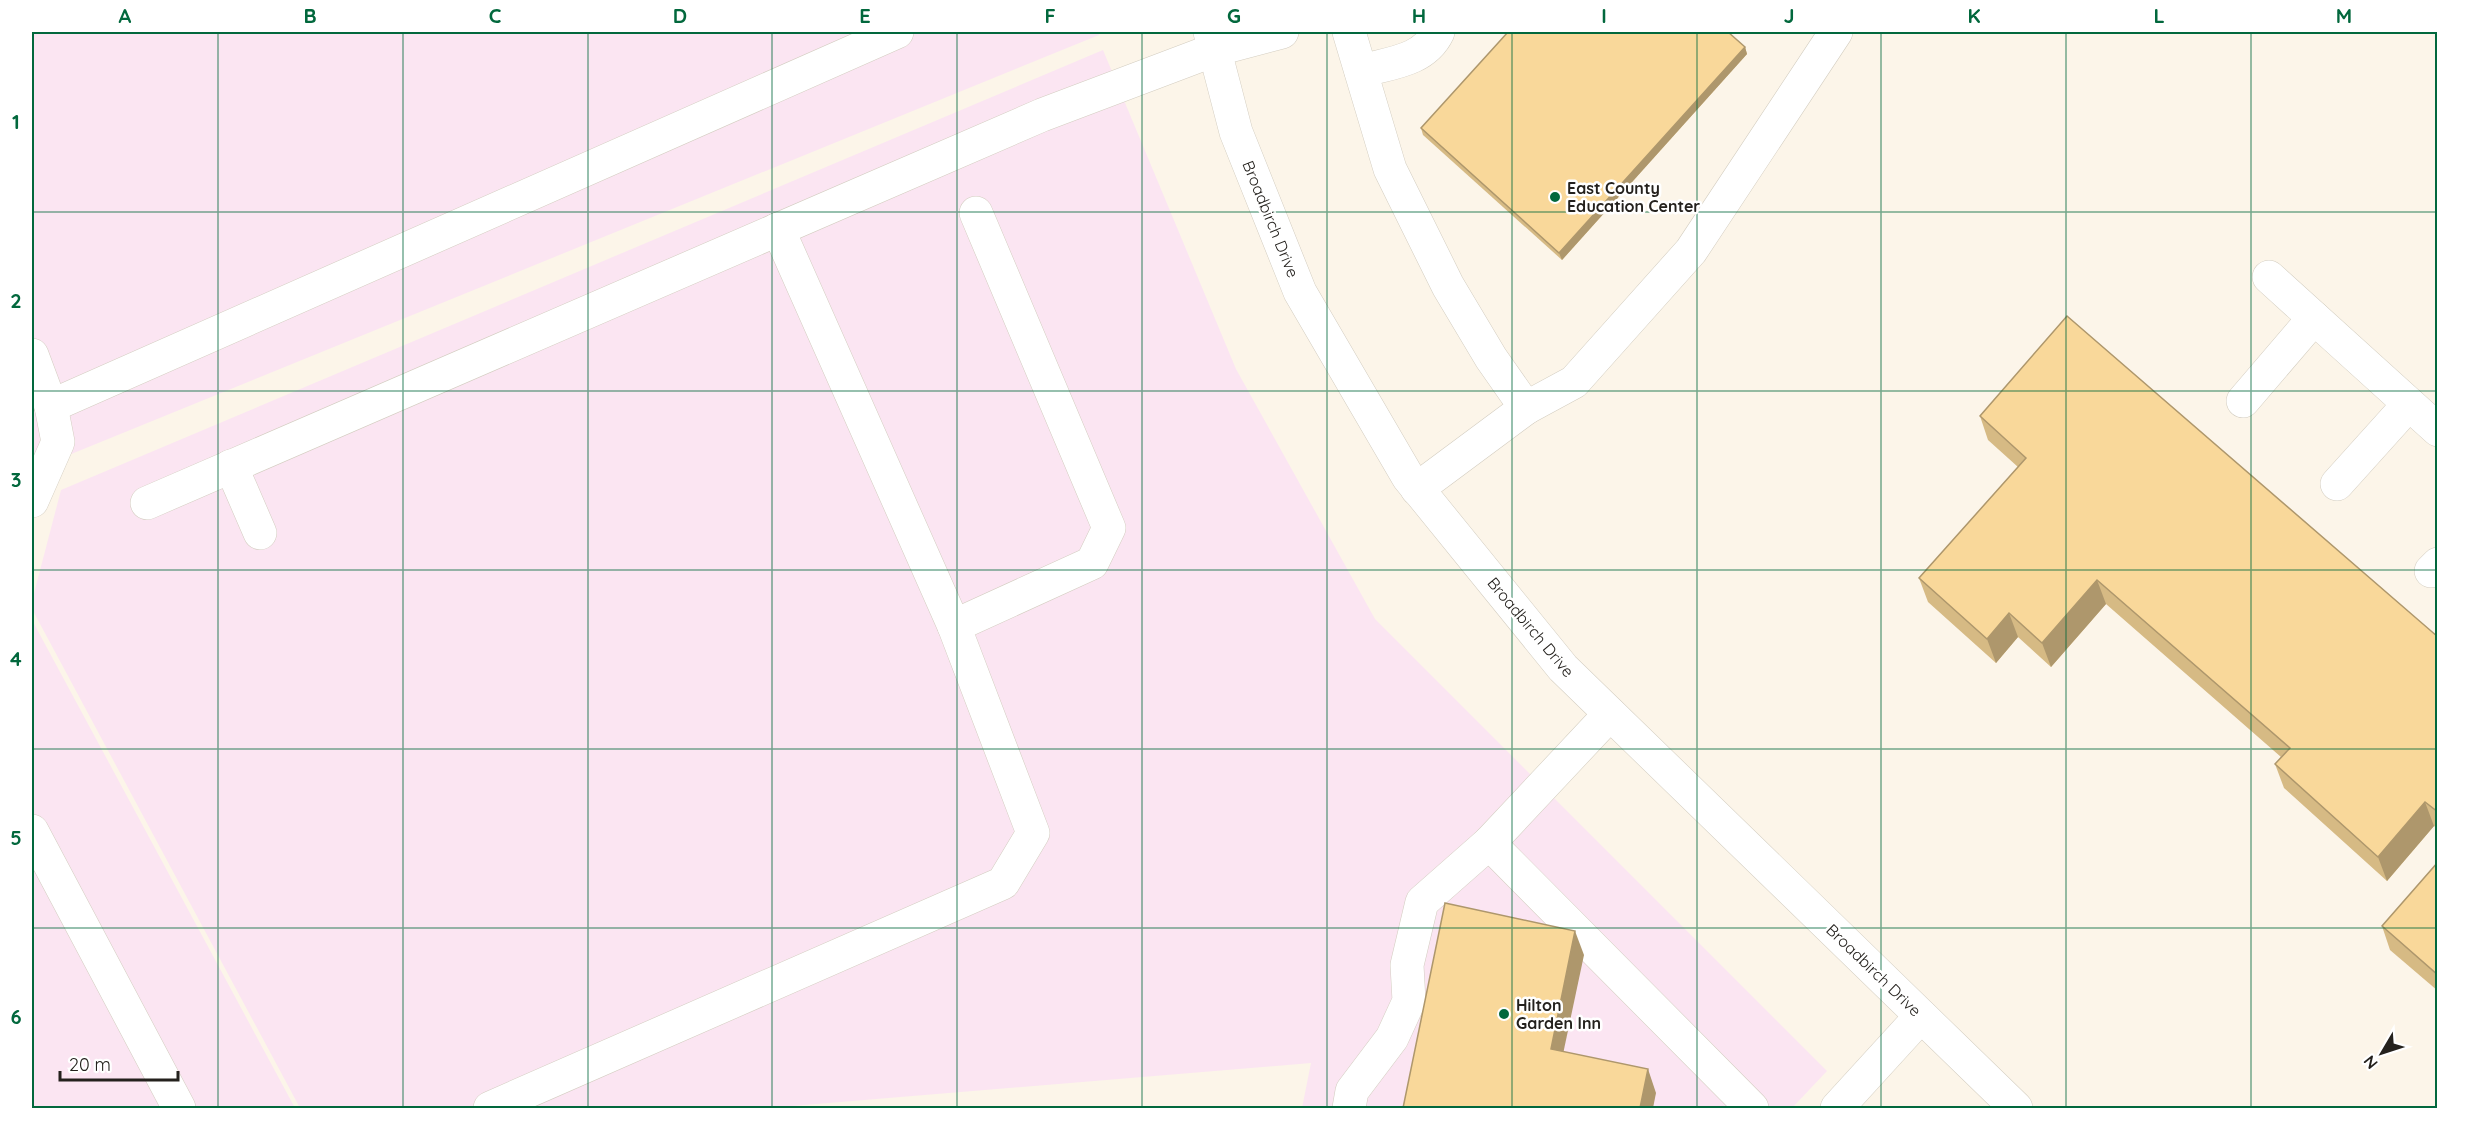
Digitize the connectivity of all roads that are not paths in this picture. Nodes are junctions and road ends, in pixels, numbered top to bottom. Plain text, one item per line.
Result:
1 (897, 32) edge
2 (1282, 32) edge
3 (1349, 32) edge
4 (1438, 32) edge
5 (1836, 32) edge
6 (1212, 40) edge
7 (1361, 72) junction
8 (976, 213) dead end
9 (778, 229) junction
10 (2269, 277) dead end
11 (2314, 318) junction
12 (32, 355) edge
13 (2243, 401) dead end
14 (2409, 404) junction
15 (51, 406) junction
16 (1526, 408) junction
17 (2438, 430) edge
18 (231, 466) junction
19 (2337, 484) dead end
20 (1418, 489) junction
21 (32, 501) edge
22 (147, 503) dead end
23 (260, 532) dead end
24 (954, 626) junction
25 (1610, 714) junction
26 (32, 831) edge
27 (1488, 843) junction
28 (1921, 1016) junction
29 (179, 1108) edge
30 (490, 1108) edge
31 (1349, 1108) edge
32 (1752, 1108) edge
33 (1838, 1108) edge
34 (2016, 1108) edge

1 - 15 street
2 - 6 street
3 - 7 street
4 - 7 street
5 - 16 street
6 - 9 street
6 - 20 street, Broadbirch Drive
7 - 16 street
8 - 24 street
9 - 18 street
9 - 24 street
10 - 11 street
11 - 13 street
11 - 14 street
12 - 15 street
14 - 17 street
14 - 19 street
15 - 21 street
16 - 20 street
18 - 22 street
18 - 23 street
20 - 25 street, Broadbirch Drive
24 - 30 street
25 - 27 street
25 - 28 street, Broadbirch Drive
26 - 29 street
27 - 31 street
27 - 32 street
28 - 33 street
28 - 34 street, Broadbirch Drive

